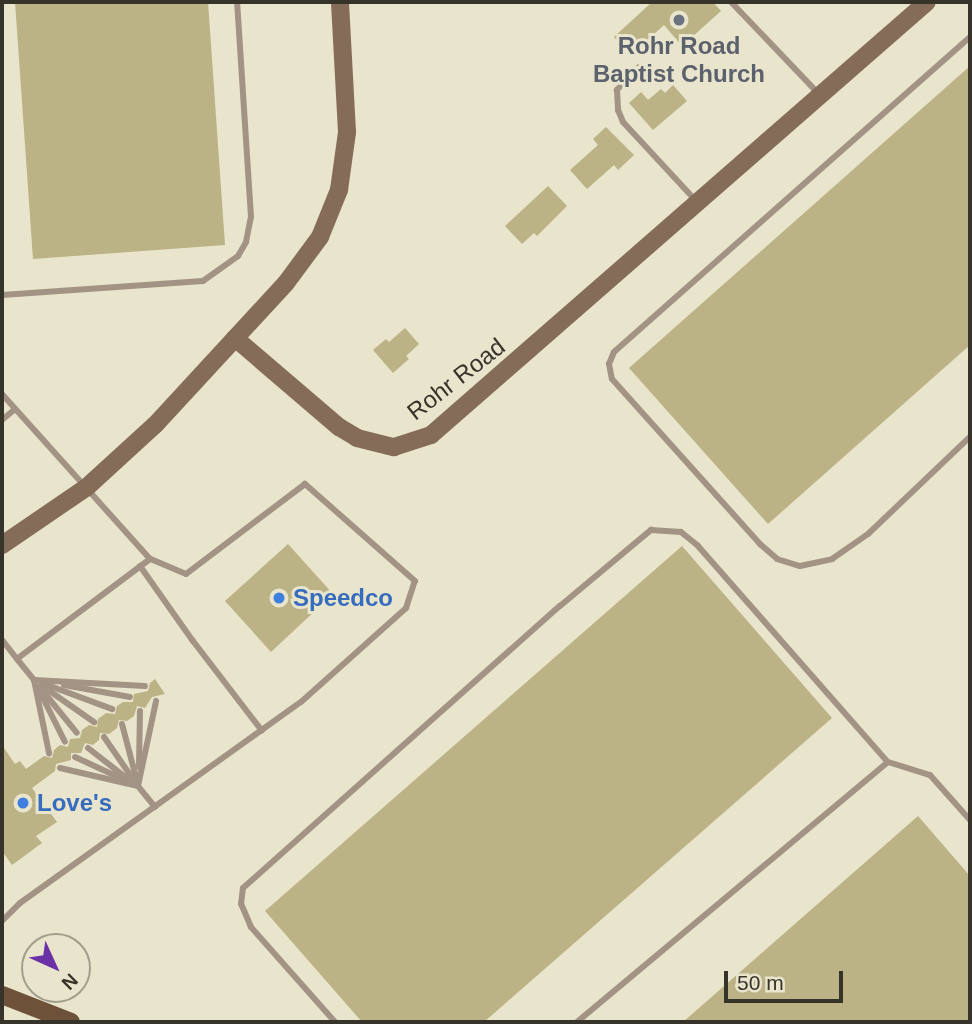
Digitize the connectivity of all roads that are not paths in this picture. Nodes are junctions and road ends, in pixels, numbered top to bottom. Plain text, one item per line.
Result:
1 (237, 2) edge
2 (340, 2) edge
3 (730, 2) edge
4 (927, 2) edge
5 (970, 37) edge
6 (639, 67) dead end
7 (820, 95) junction
8 (698, 203) junction
9 (2, 295) edge
10 (234, 338) junction
11 (2, 394) edge
12 (16, 409) junction
13 (2, 420) edge
14 (970, 437) edge
15 (87, 486) junction
16 (2, 545) edge
17 (150, 559) junction
18 (140, 566) junction
19 (2, 640) edge
20 (17, 659) junction
21 (34, 680) junction
22 (145, 686) dead end
23 (130, 697) dead end
24 (156, 701) dead end
25 (112, 709) dead end
26 (141, 712) dead end
27 (94, 722) dead end
28 (122, 724) dead end
29 (262, 731) junction
30 (77, 733) dead end
31 (104, 737) dead end
32 (65, 742) dead end
33 (88, 748) dead end
34 (49, 753) dead end
35 (75, 757) dead end
36 (888, 762) junction
37 (60, 768) dead end
38 (138, 786) junction
39 (155, 807) junction
40 (970, 820) edge
41 (2, 921) edge
42 (2, 995) edge
43 (72, 1022) edge
44 (335, 1022) edge
45 (577, 1022) edge

1 - 9 lane
2 - 10 street
3 - 7 lane
4 - 7 street, Rohr Road
5 - 14 lane
6 - 8 lane
7 - 8 street, Rohr Road
8 - 10 street, Rohr Road
10 - 15 street
11 - 12 lane
12 - 13 lane
12 - 15 lane
15 - 16 street
15 - 17 lane
17 - 18 lane
17 - 29 lane
18 - 20 lane
18 - 29 lane
19 - 20 lane
20 - 21 lane
21 - 22 lane
21 - 23 lane
21 - 25 lane
21 - 27 lane
21 - 30 lane
21 - 32 lane
21 - 34 lane
24 - 38 lane
26 - 38 lane
28 - 38 lane
29 - 39 lane
31 - 38 lane
33 - 38 lane
35 - 38 lane
36 - 40 lane
36 - 44 lane
36 - 45 lane
37 - 38 lane
38 - 39 lane
39 - 41 lane
42 - 43 main road

